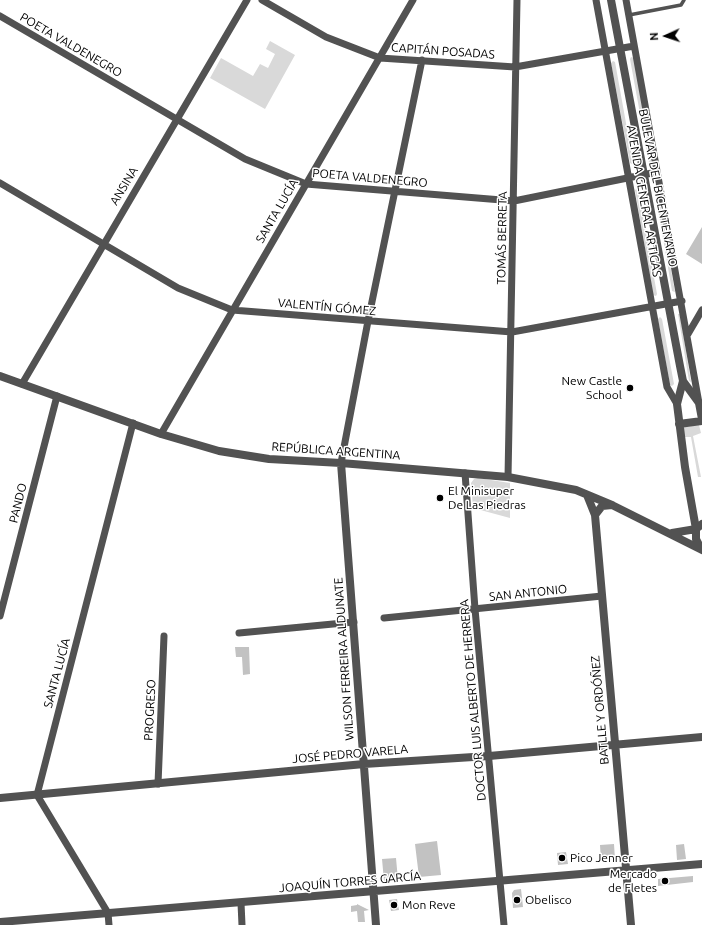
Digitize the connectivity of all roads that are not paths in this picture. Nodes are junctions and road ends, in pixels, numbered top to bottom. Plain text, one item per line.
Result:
1 (247, 0) edge
2 (262, 0) edge
3 (413, 0) edge
4 (517, 0) edge
5 (596, 0) edge
6 (611, 0) edge
7 (626, 0) edge
8 (684, 0) edge
9 (629, 15) junction
10 (0, 16) edge
11 (634, 46) junction
12 (620, 48) junction
13 (605, 51) junction
14 (380, 58) junction
15 (422, 60) junction
16 (515, 68) junction
17 (177, 119) junction
18 (657, 172) junction
19 (643, 175) junction
20 (630, 178) junction
21 (0, 183) edge
22 (306, 184) junction
23 (395, 192) junction
24 (514, 201) junction
25 (103, 243) junction
26 (682, 301) junction
27 (668, 304) junction
28 (652, 307) junction
29 (232, 310) junction
30 (702, 310) edge
31 (368, 321) junction
32 (512, 332) junction
33 (688, 334) junction
34 (0, 376) edge
35 (683, 381) junction
36 (22, 384) junction
37 (57, 396) junction
38 (700, 403) junction
39 (677, 404) junction
40 (702, 420) edge
41 (134, 423) junction
42 (679, 424) junction
43 (161, 434) junction
44 (341, 463) junction
45 (465, 473) junction
46 (508, 477) junction
47 (587, 495) junction
48 (612, 505) junction
49 (595, 515) junction
50 (699, 526) edge
51 (672, 533) junction
52 (702, 549) edge
53 (602, 596) junction
54 (475, 609) junction
55 (0, 616) edge
56 (384, 618) dead end
57 (354, 622) junction
58 (239, 633) dead end
59 (164, 636) dead end
60 (702, 737) edge
61 (615, 745) junction
62 (489, 756) junction
63 (364, 764) junction
64 (158, 784) junction
65 (37, 795) junction
66 (0, 798) edge
67 (702, 864) edge
68 (627, 871) junction
69 (500, 882) junction
70 (373, 892) junction
71 (241, 903) junction
72 (108, 913) junction
73 (0, 922) edge
74 (109, 925) edge
75 (242, 925) edge
76 (376, 925) edge
77 (504, 925) edge
78 (631, 925) edge

1 - 17 street, ANSINA
2 - 14 street, CAPITÁN POSADAS
3 - 14 street, SANTA LUCÍA
4 - 16 street, TOMÁS BERRETA
5 - 13 street, AVENIDA GENERAL ARTIGAS
6 - 12 street, BULEVAR DEL BICENTENARIO
7 - 9 street, AVENIDA GENERAL ARTIGAS
8 - 9 lane
9 - 11 street, AVENIDA GENERAL ARTIGAS
10 - 17 street, POETA VALDENEGRO
11 - 12 street, CAPITÁN POSADAS
11 - 18 street, AVENIDA GENERAL ARTIGAS
12 - 13 street, CAPITÁN POSADAS
12 - 19 street, BULEVAR DEL BICENTENARIO
13 - 16 street, CAPITÁN POSADAS
13 - 20 street, AVENIDA GENERAL ARTIGAS
14 - 15 street, CAPITÁN POSADAS
14 - 22 street, SANTA LUCÍA
15 - 16 street, CAPITÁN POSADAS
15 - 23 street
16 - 24 street, TOMÁS BERRETA
17 - 22 street, POETA VALDENEGRO
17 - 25 street, ANSINA
18 - 19 street, POETA VALDENEGRO
18 - 26 street, AVENIDA GENERAL ARTIGAS
19 - 20 street, POETA VALDENEGRO
19 - 27 street, BULEVAR DEL BICENTENARIO
20 - 24 street, POETA VALDENEGRO
20 - 28 street, AVENIDA GENERAL ARTIGAS
21 - 25 street, VALENTÍN GÓMEZ
22 - 23 street, POETA VALDENEGRO
22 - 29 street, SANTA LUCÍA
23 - 24 street, POETA VALDENEGRO
23 - 31 street
24 - 32 street, TOMÁS BERRETA
25 - 29 street, VALENTÍN GÓMEZ
25 - 36 street, ANSINA
26 - 27 street, VALENTÍN GÓMEZ
26 - 33 street, AVENIDA GENERAL ARTIGAS
27 - 28 street, VALENTÍN GÓMEZ
27 - 35 street, BULEVAR DEL BICENTENARIO
28 - 32 street, VALENTÍN GÓMEZ
28 - 39 street, AVENIDA GENERAL ARTIGAS
29 - 31 street, VALENTÍN GÓMEZ
29 - 43 street, SANTA LUCÍA
30 - 33 street
31 - 32 street, VALENTÍN GÓMEZ
31 - 44 street
32 - 46 street, TOMÁS BERRETA
33 - 38 street, AVENIDA GENERAL ARTIGAS
34 - 36 street, REPÚBLICA ARGENTINA
35 - 38 street, BULEVAR DEL BICENTENARIO
35 - 39 street, BULEVAR DEL BICENTENARIO
36 - 37 street, REPÚBLICA ARGENTINA
37 - 41 street, REPÚBLICA ARGENTINA
37 - 55 street, PANDO
38 - 40 street
39 - 42 street, BULEVAR DEL BICENTENARIO
40 - 42 street
41 - 43 street, REPÚBLICA ARGENTINA
41 - 65 street, SANTA LUCÍA
42 - 50 street, BULEVAR DEL BICENTENARIO
43 - 44 street, REPÚBLICA ARGENTINA
44 - 45 street, REPÚBLICA ARGENTINA
44 - 57 street, WILSON FERREIRA ALDUNATE
45 - 46 street, REPÚBLICA ARGENTINA
45 - 54 street, DOCTOR LUIS ALBERTO DE HERRERA
46 - 47 street, REPÚBLICA ARGENTINA
47 - 48 street, REPÚBLICA ARGENTINA
47 - 49 street, BATLLE Y ORDÓÑEZ
48 - 49 street
48 - 51 street, REPÚBLICA ARGENTINA
49 - 53 street, BATLLE Y ORDÓÑEZ
50 - 51 street
50 - 52 street, BULEVAR DEL BICENTENARIO
51 - 52 street, REPÚBLICA ARGENTINA
53 - 54 street, SAN ANTONIO
53 - 61 street, BATLLE Y ORDÓÑEZ
54 - 56 street, SAN ANTONIO
54 - 62 street, DOCTOR LUIS ALBERTO DE HERRERA
57 - 58 street
57 - 63 street, WILSON FERREIRA ALDUNATE
59 - 64 street, PROGRESO
60 - 61 street, JOSÉ PEDRO VARELA
61 - 62 street, JOSÉ PEDRO VARELA
61 - 68 street, BATLLE Y ORDÓÑEZ
62 - 63 street, JOSÉ PEDRO VARELA
62 - 69 street, DOCTOR LUIS ALBERTO DE HERRERA
63 - 64 street, JOSÉ PEDRO VARELA
63 - 70 street, WILSON FERREIRA ALDUNATE
64 - 65 street, JOSÉ PEDRO VARELA
65 - 66 street, JOSÉ PEDRO VARELA
65 - 72 street
67 - 68 street, JOAQUÍN TORRES GARCÍA
68 - 69 street, JOAQUÍN TORRES GARCÍA
68 - 78 street, BATLLE Y ORDÓÑEZ
69 - 70 street, JOAQUÍN TORRES GARCÍA
69 - 77 street, DOCTOR LUIS ALBERTO DE HERRERA
70 - 71 street, JOAQUÍN TORRES GARCÍA
70 - 76 street, WILSON FERREIRA ALDUNATE
71 - 72 street, JOAQUÍN TORRES GARCÍA
71 - 75 street
72 - 73 street, JOAQUÍN TORRES GARCÍA
72 - 74 street

